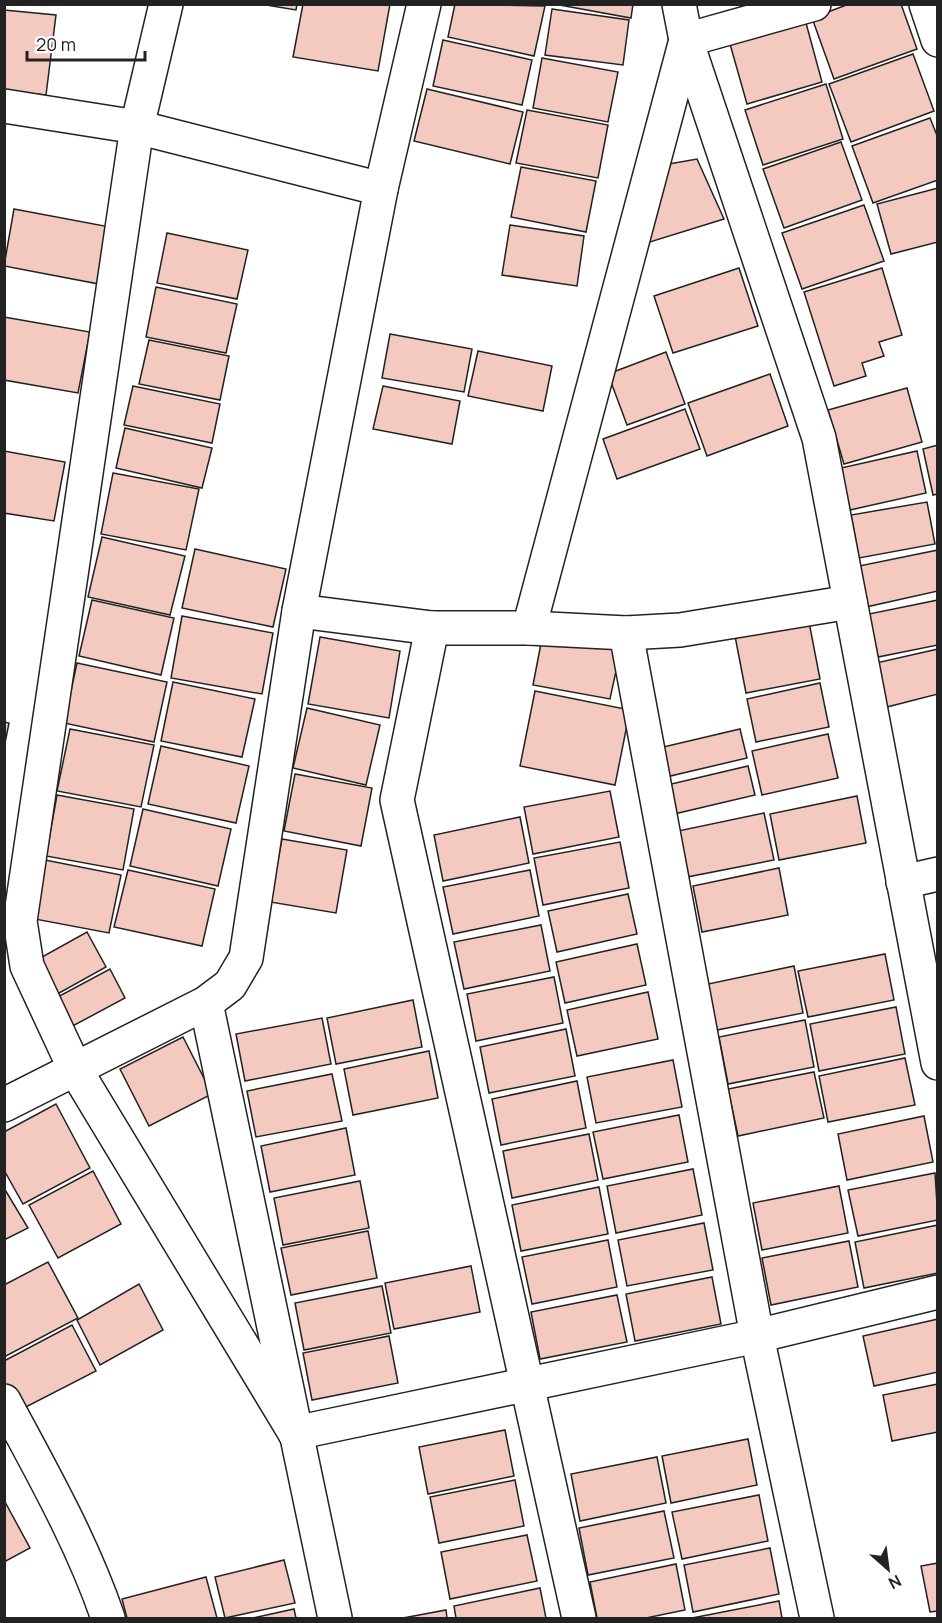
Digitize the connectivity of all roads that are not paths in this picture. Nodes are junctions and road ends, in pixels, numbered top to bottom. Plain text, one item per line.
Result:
1 (165, 4) edge
2 (424, 4) edge
3 (679, 4) edge
4 (814, 4) edge
5 (926, 4) edge
6 (686, 40) junction
7 (938, 40) edge
8 (4, 106) edge
9 (137, 127) junction
10 (381, 189) junction
11 (850, 602) junction
12 (299, 611) junction
13 (432, 628) junction
14 (529, 628) junction
15 (626, 633) junction
16 (938, 874) edge
17 (903, 882) junction
18 (206, 1003) junction
19 (938, 1063) edge
20 (75, 1069) junction
21 (4, 1105) edge
22 (938, 1292) edge
23 (757, 1336) junction
24 (526, 1384) junction
25 (4, 1401) edge
26 (295, 1432) junction
27 (108, 1618) edge
28 (335, 1618) edge
29 (579, 1618) edge
30 (817, 1618) edge

1 - 9 street
2 - 10 street
3 - 6 street
4 - 6 street
5 - 7 street
6 - 11 street
6 - 14 street
8 - 9 street
9 - 10 street
9 - 20 street
10 - 12 street
11 - 15 street
11 - 17 street
12 - 13 street
12 - 18 street
13 - 14 street
13 - 24 street
14 - 15 street
15 - 23 street
16 - 17 street
17 - 19 street
18 - 20 street
18 - 26 street
20 - 21 street
20 - 26 street
22 - 23 street
23 - 24 street
23 - 30 street
24 - 26 street
24 - 29 street
25 - 27 street
26 - 28 street

